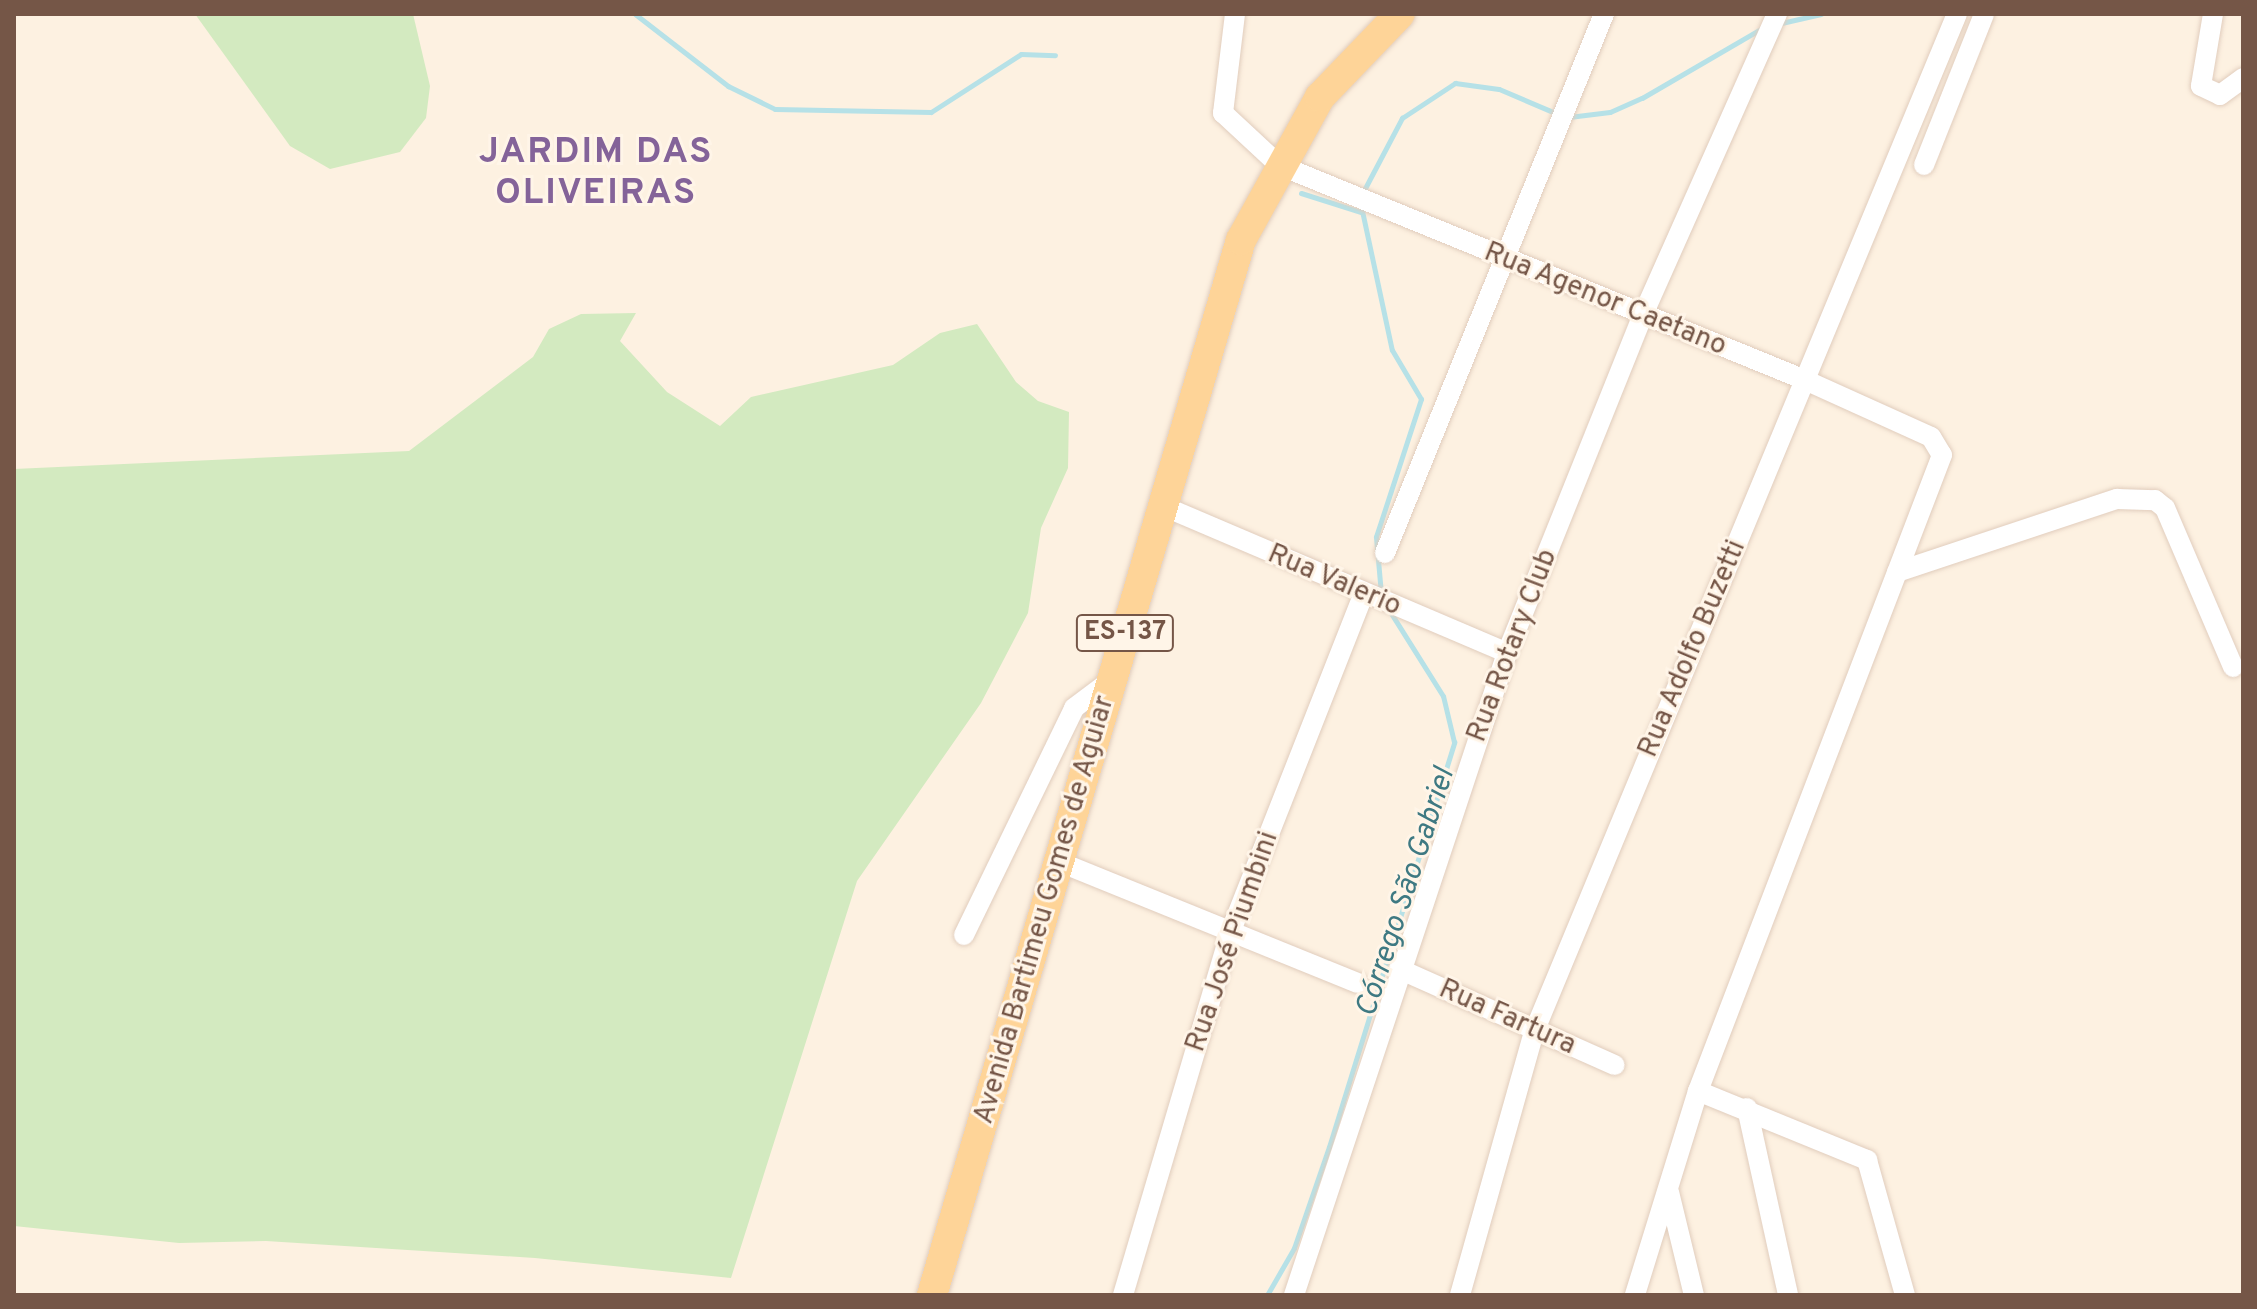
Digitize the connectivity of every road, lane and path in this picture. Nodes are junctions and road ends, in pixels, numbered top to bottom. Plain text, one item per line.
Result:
1 (1235, 14) edge
2 (1400, 14) edge
3 (1604, 14) edge
4 (1777, 14) edge
5 (1957, 14) edge
6 (1984, 14) edge
7 (2213, 14) edge
8 (2243, 78) edge
9 (1279, 165) junction
10 (1924, 165) dead end
11 (1502, 258) junction
12 (1642, 317) junction
13 (1805, 380) junction
14 (1163, 506) junction
15 (1385, 553) dead end
16 (1897, 572) junction
17 (1375, 600) junction
18 (1507, 653) junction
19 (2233, 667) dead end
20 (1110, 681) junction
21 (1062, 863) junction
22 (1232, 928) junction
23 (964, 935) dead end
24 (1399, 969) junction
25 (1358, 983) dead end
26 (1534, 1032) junction
27 (1615, 1065) dead end
28 (1698, 1091) junction
29 (1747, 1108) junction
30 (1669, 1192) junction
31 (932, 1295) edge
32 (1123, 1295) edge
33 (1294, 1295) edge
34 (1460, 1295) edge
35 (1635, 1295) edge
36 (1694, 1295) edge
37 (1788, 1295) edge
38 (1905, 1295) edge

1 - 9 street
2 - 9 main road, Avenida Bartimeu Gomes de Aguiar / ES-137
3 - 11 street
4 - 12 street, Rua Rotary Club
5 - 13 street, Rua Adolfo Buzetti
6 - 10 street
7 - 8 street
9 - 11 street, Rua Agenor Caetano
9 - 14 main road, Avenida Bartimeu Gomes de Aguiar / ES-137
11 - 12 street, Rua Agenor Caetano
11 - 15 street
12 - 13 street, Rua Agenor Caetano
12 - 18 street, Rua Rotary Club
13 - 16 street, Rua Agenor Caetano
13 - 26 street, Rua Adolfo Buzetti
14 - 17 street, Rua Valerio
14 - 20 main road, Avenida Bartimeu Gomes de Aguiar / ES-137
16 - 19 street
16 - 28 street
17 - 18 street, Rua Valerio
17 - 22 street, Rua José Piumbini
18 - 24 street, Rua Rotary Club
20 - 21 main road, Avenida Bartimeu Gomes de Aguiar / ES-137
20 - 23 street
21 - 22 street
21 - 31 main road, Avenida Bartimeu Gomes de Aguiar / ES-137
22 - 25 street
22 - 32 street, Rua José Piumbini
24 - 26 street, Rua Fartura
24 - 33 street, Rua Rotary Club
26 - 27 street, Rua Fartura
26 - 34 street, Rua Adolfo Buzetti
28 - 29 street
28 - 30 street
29 - 37 street
29 - 38 street
30 - 35 street
30 - 36 street

